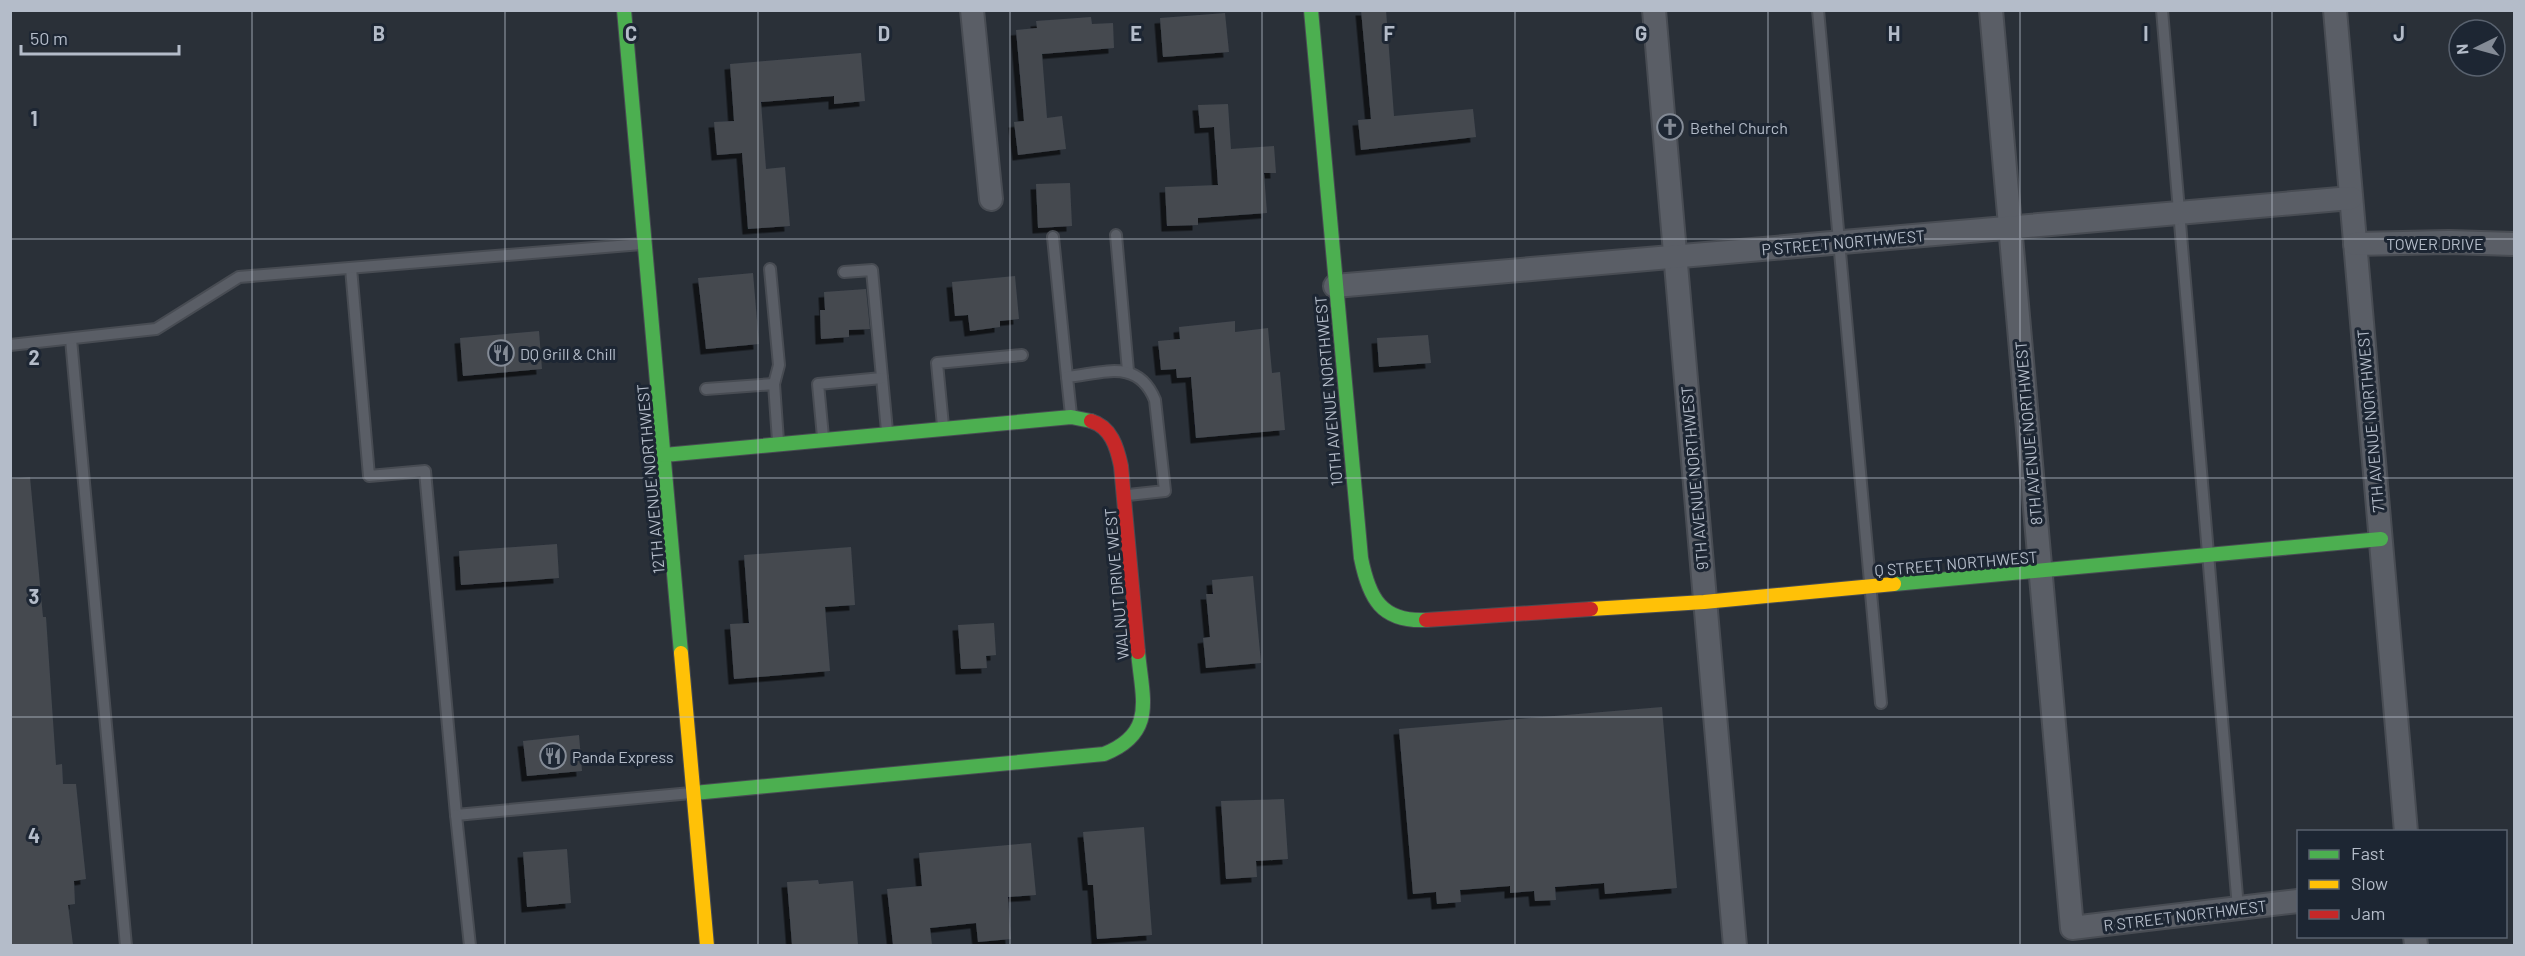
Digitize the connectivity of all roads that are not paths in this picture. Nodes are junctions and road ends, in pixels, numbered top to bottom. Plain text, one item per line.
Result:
1 (624, 10) edge
2 (972, 10) edge
3 (1311, 10) edge
4 (1654, 10) edge
5 (1818, 10) edge
6 (1991, 10) edge
7 (2162, 10) edge
8 (2335, 10) edge
9 (2351, 198) junction
10 (991, 199) dead end
11 (2179, 212) junction
12 (2010, 227) junction
13 (1116, 235) dead end
14 (1053, 237) dead end
15 (1839, 242) junction
16 (645, 244) junction
17 (2355, 244) junction
18 (2514, 244) edge
19 (1675, 256) junction
20 (351, 268) junction
21 (770, 269) dead end
22 (844, 272) dead end
23 (1335, 286) junction
24 (71, 339) junction
25 (10, 345) edge
26 (1022, 355) dead end
27 (1128, 371) junction
28 (1067, 377) junction
29 (882, 378) junction
30 (774, 384) junction
31 (706, 389) dead end
32 (1071, 417) junction
33 (944, 429) junction
34 (887, 434) junction
35 (823, 440) junction
36 (778, 444) junction
37 (664, 454) junction
38 (1125, 495) junction
39 (2381, 539) junction
40 (2208, 556) junction
41 (2041, 572) junction
42 (1871, 587) junction
43 (1704, 602) junction
44 (1535, 614) joint
45 (1881, 703) dead end
46 (694, 793) junction
47 (456, 815) junction
48 (2406, 830) edge
49 (2297, 901) edge
50 (2238, 908) junction
51 (2072, 928) joint
52 (126, 945) edge
53 (470, 945) edge
54 (707, 945) edge
55 (1735, 945) edge

1 - 16 street, 12TH AVENUE NORTHWEST
2 - 10 street
3 - 23 street, 10TH AVENUE NORTHWEST
4 - 19 street, 9TH AVENUE NORTHWEST
5 - 15 lane
6 - 12 street, 8TH AVENUE NORTHWEST
7 - 11 lane
8 - 9 street, 7TH AVENUE NORTHWEST
9 - 11 street, P STREET NORTHWEST
9 - 17 street, 7TH AVENUE NORTHWEST
11 - 12 street, P STREET NORTHWEST
11 - 40 lane
12 - 15 street, P STREET NORTHWEST
12 - 41 street, 8TH AVENUE NORTHWEST
13 - 27 lane
14 - 28 lane
15 - 19 street, P STREET NORTHWEST
15 - 42 lane
16 - 20 lane
16 - 37 street, 12TH AVENUE NORTHWEST
17 - 18 street, TOWER DRIVE
17 - 39 street, 7TH AVENUE NORTHWEST
19 - 23 street, P STREET NORTHWEST
19 - 43 street, 9TH AVENUE NORTHWEST
20 - 24 lane
20 - 47 lane
21 - 30 lane
22 - 29 lane
23 - 44 street, 10TH AVENUE NORTHWEST
24 - 25 lane
24 - 52 lane
26 - 33 lane
27 - 28 lane
27 - 38 lane
28 - 32 lane
29 - 34 lane
29 - 35 lane
30 - 31 lane
30 - 36 lane
32 - 33 street, WALNUT DRIVE WEST
32 - 38 street, WALNUT DRIVE WEST
33 - 34 street, WALNUT DRIVE WEST
34 - 35 street, WALNUT DRIVE WEST
35 - 36 street, WALNUT DRIVE WEST
36 - 37 street, WALNUT DRIVE WEST
37 - 46 street, 12TH AVENUE NORTHWEST
38 - 46 street, WALNUT DRIVE WEST
39 - 40 street, Q STREET NORTHWEST
39 - 48 street, 7TH AVENUE NORTHWEST
40 - 41 street, Q STREET NORTHWEST
40 - 50 lane
41 - 42 street, Q STREET NORTHWEST
41 - 51 street, 8TH AVENUE NORTHWEST
42 - 43 street, Q STREET NORTHWEST
42 - 45 lane
43 - 44 street, Q STREET NORTHWEST
43 - 55 street, 9TH AVENUE NORTHWEST
46 - 47 lane
46 - 54 street, 12TH AVENUE NORTHWEST
47 - 53 lane
49 - 50 street, R STREET NORTHWEST
50 - 51 street, R STREET NORTHWEST

